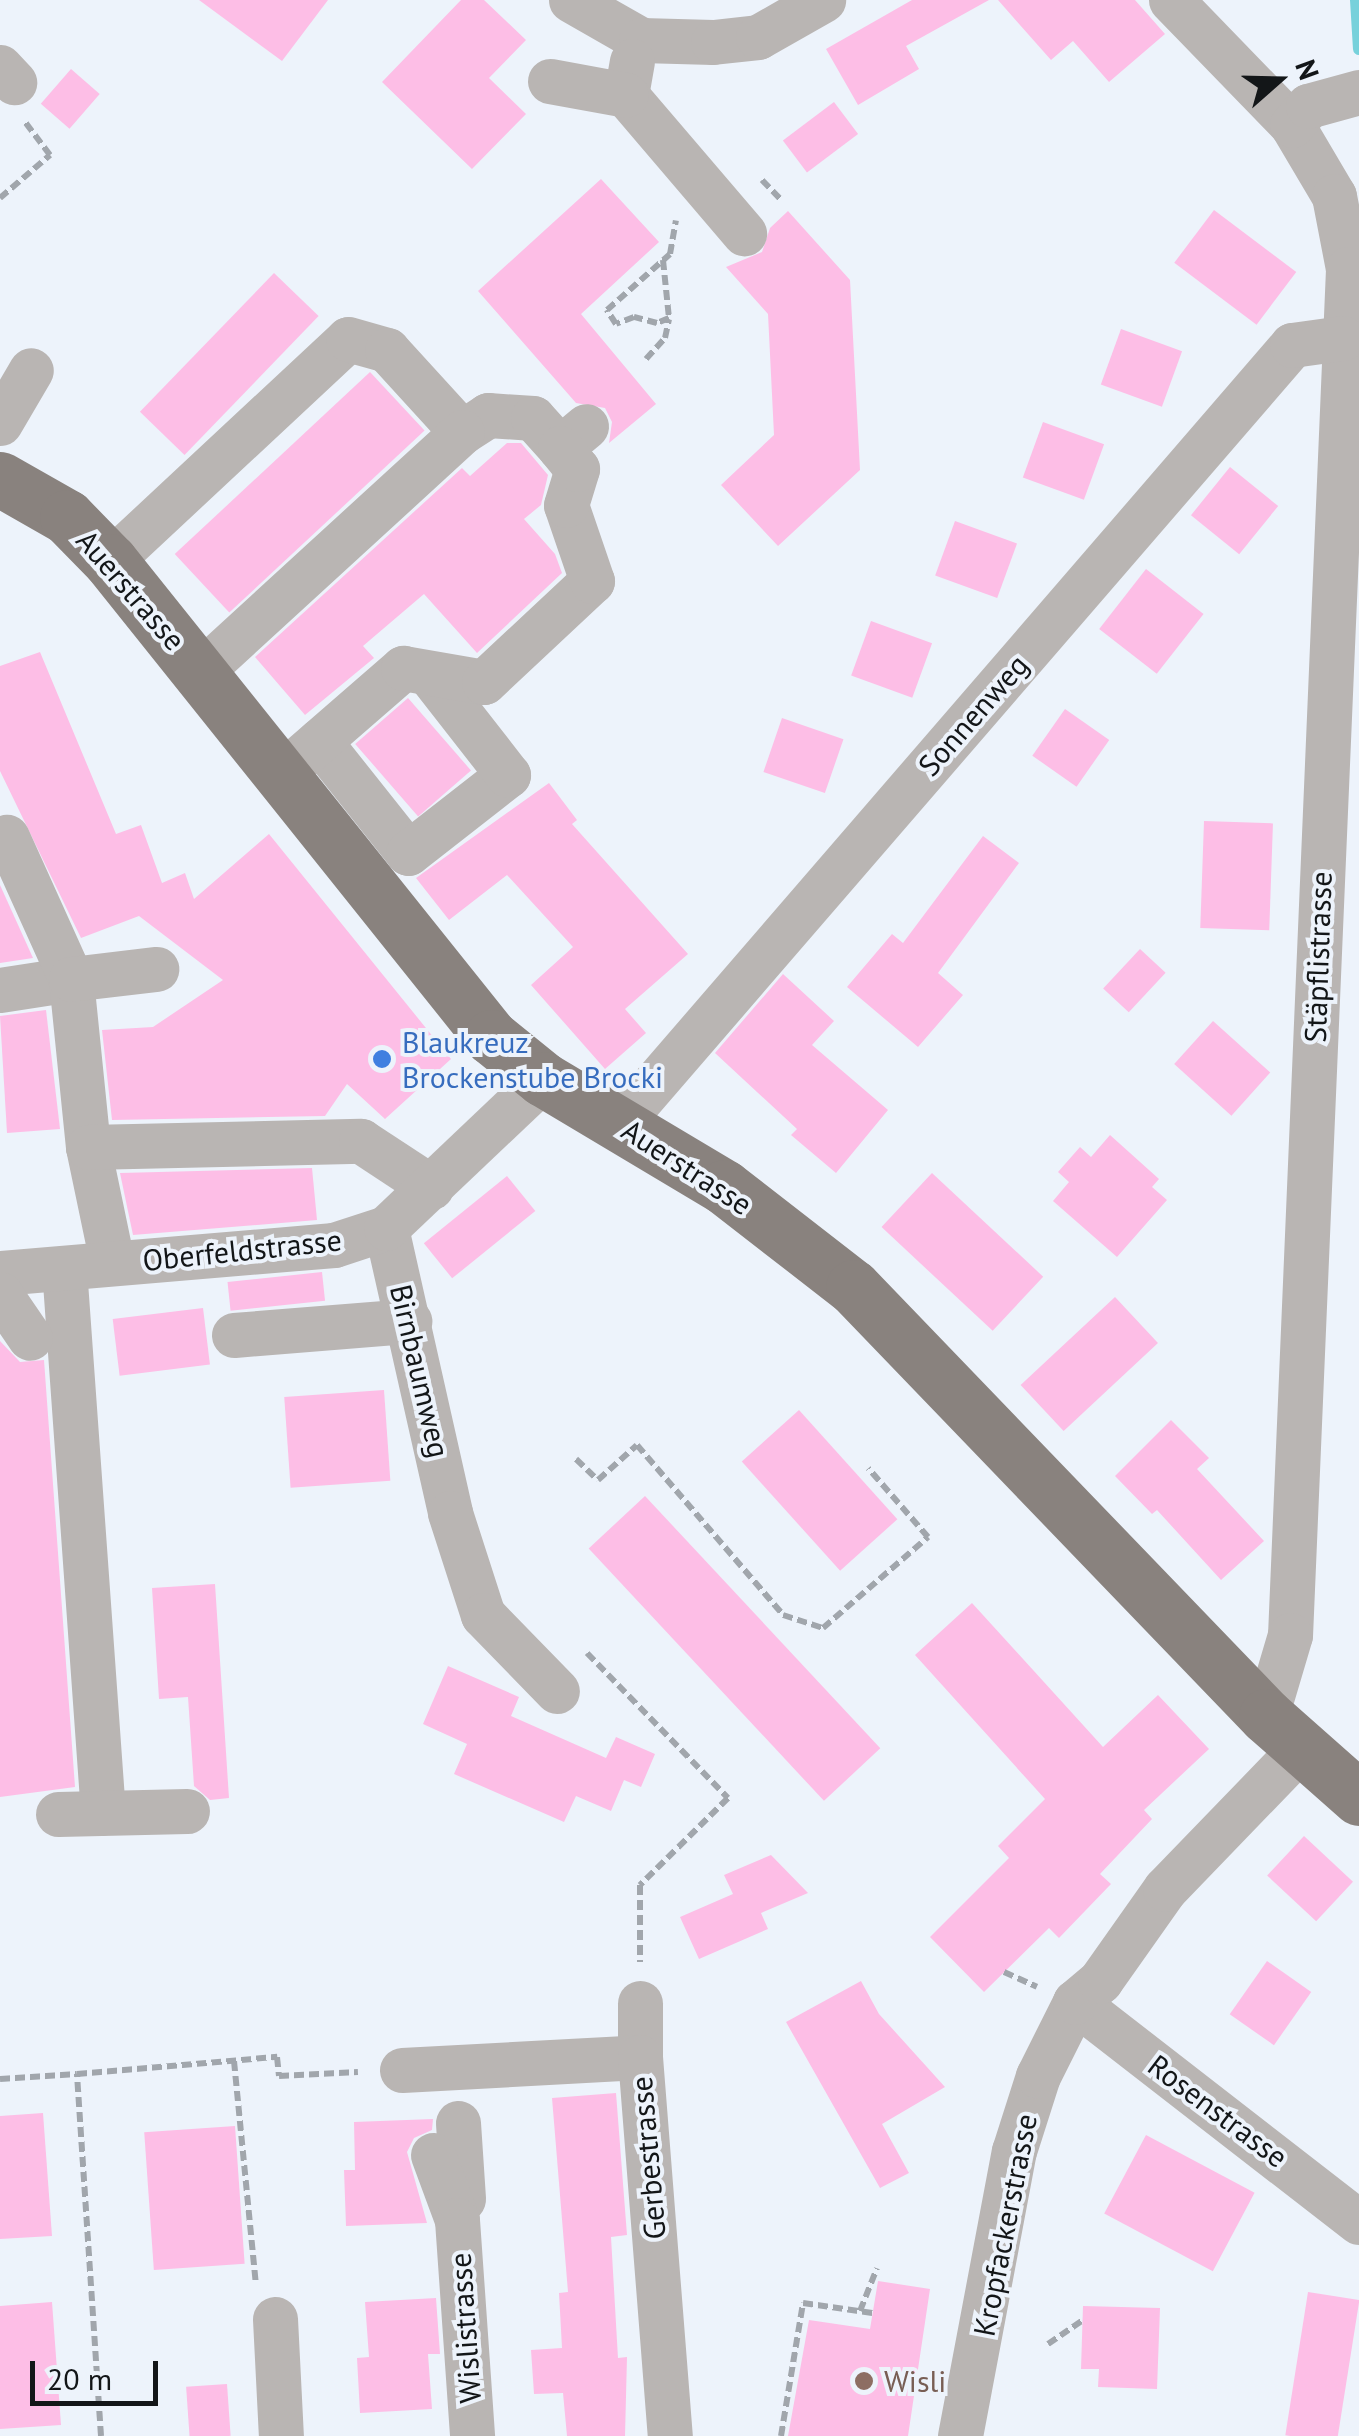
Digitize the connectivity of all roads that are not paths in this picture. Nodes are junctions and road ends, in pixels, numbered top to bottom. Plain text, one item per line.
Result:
1 (571, 0) edge
2 (822, 0) edge
3 (1171, 0) edge
4 (550, 80) dead end
5 (1352, 93) edge
6 (1292, 125) junction
7 (744, 233) dead end
8 (1353, 272) edge
9 (1343, 338) junction
10 (31, 370) dead end
11 (0, 422) edge
12 (462, 432) junction
13 (0, 479) edge
14 (110, 561) junction
15 (200, 672) junction
16 (429, 674) junction
17 (300, 757) junction
18 (7, 837) dead end
19 (156, 969) dead end
20 (71, 980) junction
21 (0, 990) edge
22 (543, 1078) junction
23 (620, 1123) junction
24 (88, 1147) junction
25 (431, 1187) junction
26 (386, 1228) junction
27 (112, 1262) junction
28 (64, 1268) junction
29 (0, 1273) edge
30 (0, 1294) edge
31 (408, 1321) junction
32 (234, 1335) dead end
33 (30, 1338) dead end
34 (557, 1691) dead end
35 (1283, 1732) junction
36 (1359, 1798) edge
37 (187, 1810) dead end
38 (104, 1813) junction
39 (58, 1814) dead end
40 (1076, 2002) junction
41 (640, 2003) road end
42 (640, 2057) junction
43 (402, 2070) road end
44 (446, 2139) dead end
45 (1359, 2222) edge
46 (274, 2319) road end
47 (281, 2436) edge
48 (472, 2436) edge
49 (670, 2436) edge
50 (960, 2436) edge

1 - 2 street
3 - 6 street, Stäpflistrasse
4 - 7 street
5 - 6 street
6 - 8 street, Stäpflistrasse
8 - 9 street, Stäpflistrasse
9 - 23 street, Sonnenweg
9 - 35 street, Stäpflistrasse
10 - 11 street
12 - 14 street
12 - 15 street
12 - 16 street
13 - 14 main road, Auerstrasse
14 - 15 main road, Auerstrasse
15 - 17 main road, Auerstrasse
16 - 17 street
16 - 17 street
17 - 22 main road, Auerstrasse
18 - 20 street
19 - 20 street
20 - 21 street
20 - 24 street
22 - 23 main road, Auerstrasse
22 - 25 street, Oberfeldstrasse
23 - 35 main road, Auerstrasse
24 - 25 street
24 - 27 street
25 - 26 street, Oberfeldstrasse
26 - 27 street, Oberfeldstrasse
26 - 31 street, Birnbaumweg
27 - 28 street, Oberfeldstrasse
28 - 29 street, Oberfeldstrasse
28 - 38 street
30 - 33 street
31 - 32 street
31 - 34 street, Birnbaumweg
35 - 36 main road, Auerstrasse
35 - 40 street, Kropfackerstrasse
37 - 38 street
38 - 39 street
40 - 45 street, Rosenstrasse
40 - 50 street, Kropfackerstrasse
41 - 42 street
42 - 43 street, Gerbestrasse
42 - 49 street, Gerbestrasse
44 - 48 street, Wislistrasse
46 - 47 street

